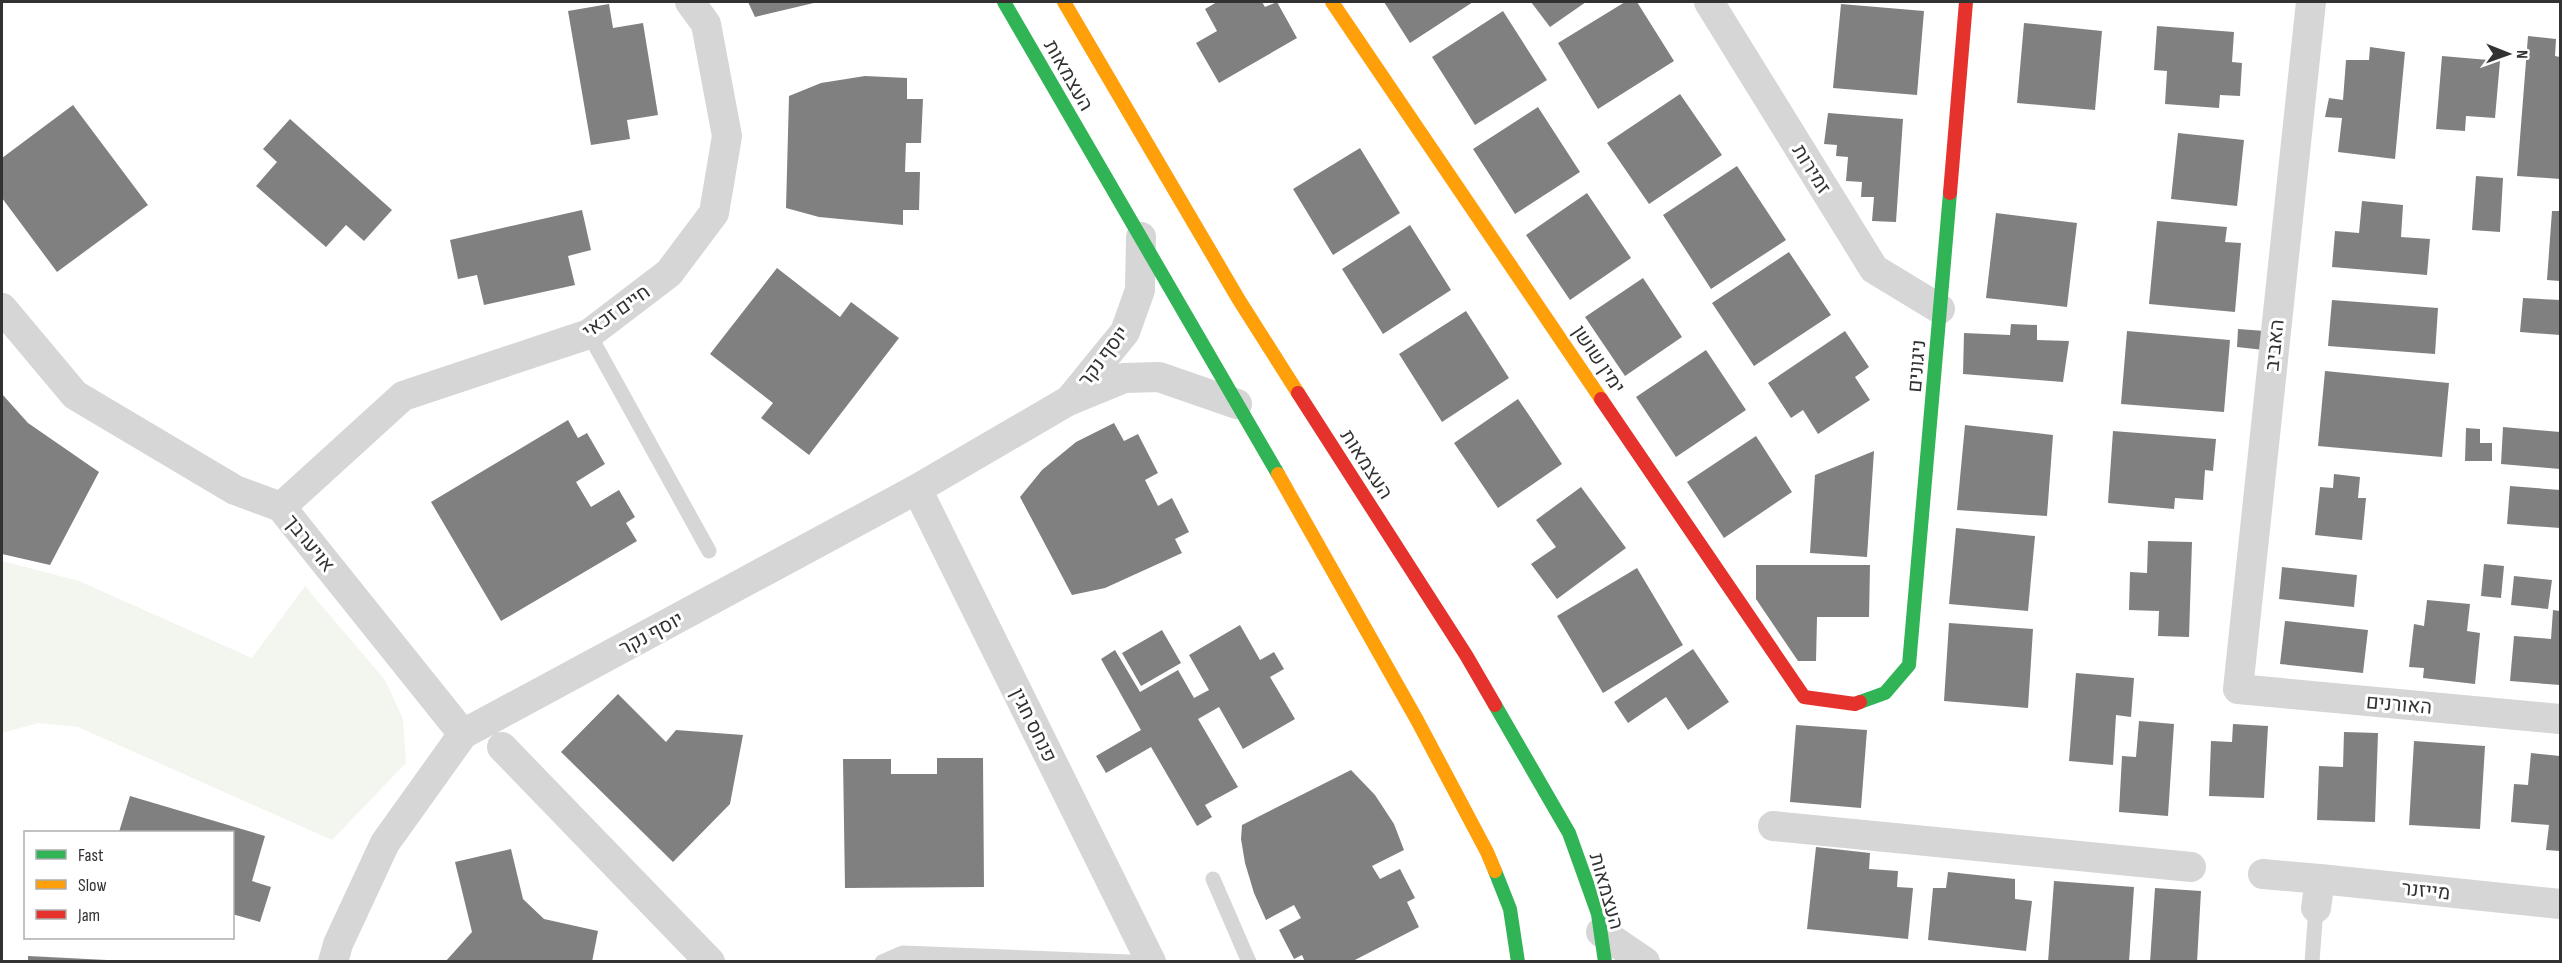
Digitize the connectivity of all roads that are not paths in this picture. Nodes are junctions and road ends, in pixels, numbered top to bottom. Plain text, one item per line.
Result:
1 (690, 2) edge
2 (1004, 2) edge
3 (1064, 2) edge
4 (1332, 2) edge
5 (1709, 2) edge
6 (1966, 2) edge
7 (2311, 2) edge
8 (1141, 237) junction
9 (2, 308) edge
10 (1940, 309) junction
11 (589, 334) junction
12 (1068, 401) junction
13 (1237, 404) junction
14 (917, 489) junction
15 (281, 507) junction
16 (709, 551) dead end
17 (2238, 689) joint
18 (1855, 704) joint
19 (2560, 719) edge
20 (463, 734) junction
21 (502, 747) dead end
22 (1773, 826) dead end
23 (2191, 867) dead end
24 (2263, 874) dead end
25 (1213, 879) dead end
26 (2320, 879) junction
27 (2560, 904) edge
28 (2316, 908) joint
29 (1601, 932) junction
30 (333, 962) edge
31 (710, 962) edge
32 (882, 962) edge
33 (1130, 962) edge
34 (1151, 962) edge
35 (1249, 962) edge
36 (1518, 962) edge
37 (1605, 962) edge
38 (1645, 962) edge
39 (2312, 962) edge

1 - 11 street, חיים זכאי
2 - 8 main road, העצמאות
3 - 29 main road, העצמאות
4 - 18 main road, ימין שושן
5 - 10 street, זמירות
6 - 10 main road, ניגונים
7 - 17 street, האביב
8 - 12 street, יוסף נקר
8 - 13 main road, העצמאות
9 - 15 street, אויערבך
10 - 18 main road, ניגונים
11 - 15 street, חיים זכאי
11 - 16 lane
12 - 13 street, יוסף נקר
12 - 14 street, יוסף נקר
13 - 36 main road, העצמאות
14 - 20 street, יוסף נקר
14 - 34 street, פנחס חגין
15 - 20 street, אויערבך
17 - 19 street, האורנים
20 - 30 street, יוסף נקר
21 - 31 street
22 - 23 street
24 - 26 street, מייזנר
25 - 35 lane
26 - 27 street, מייזנר
26 - 28 street
28 - 39 lane
29 - 37 main road, העצמאות
29 - 38 street
32 - 33 lane

